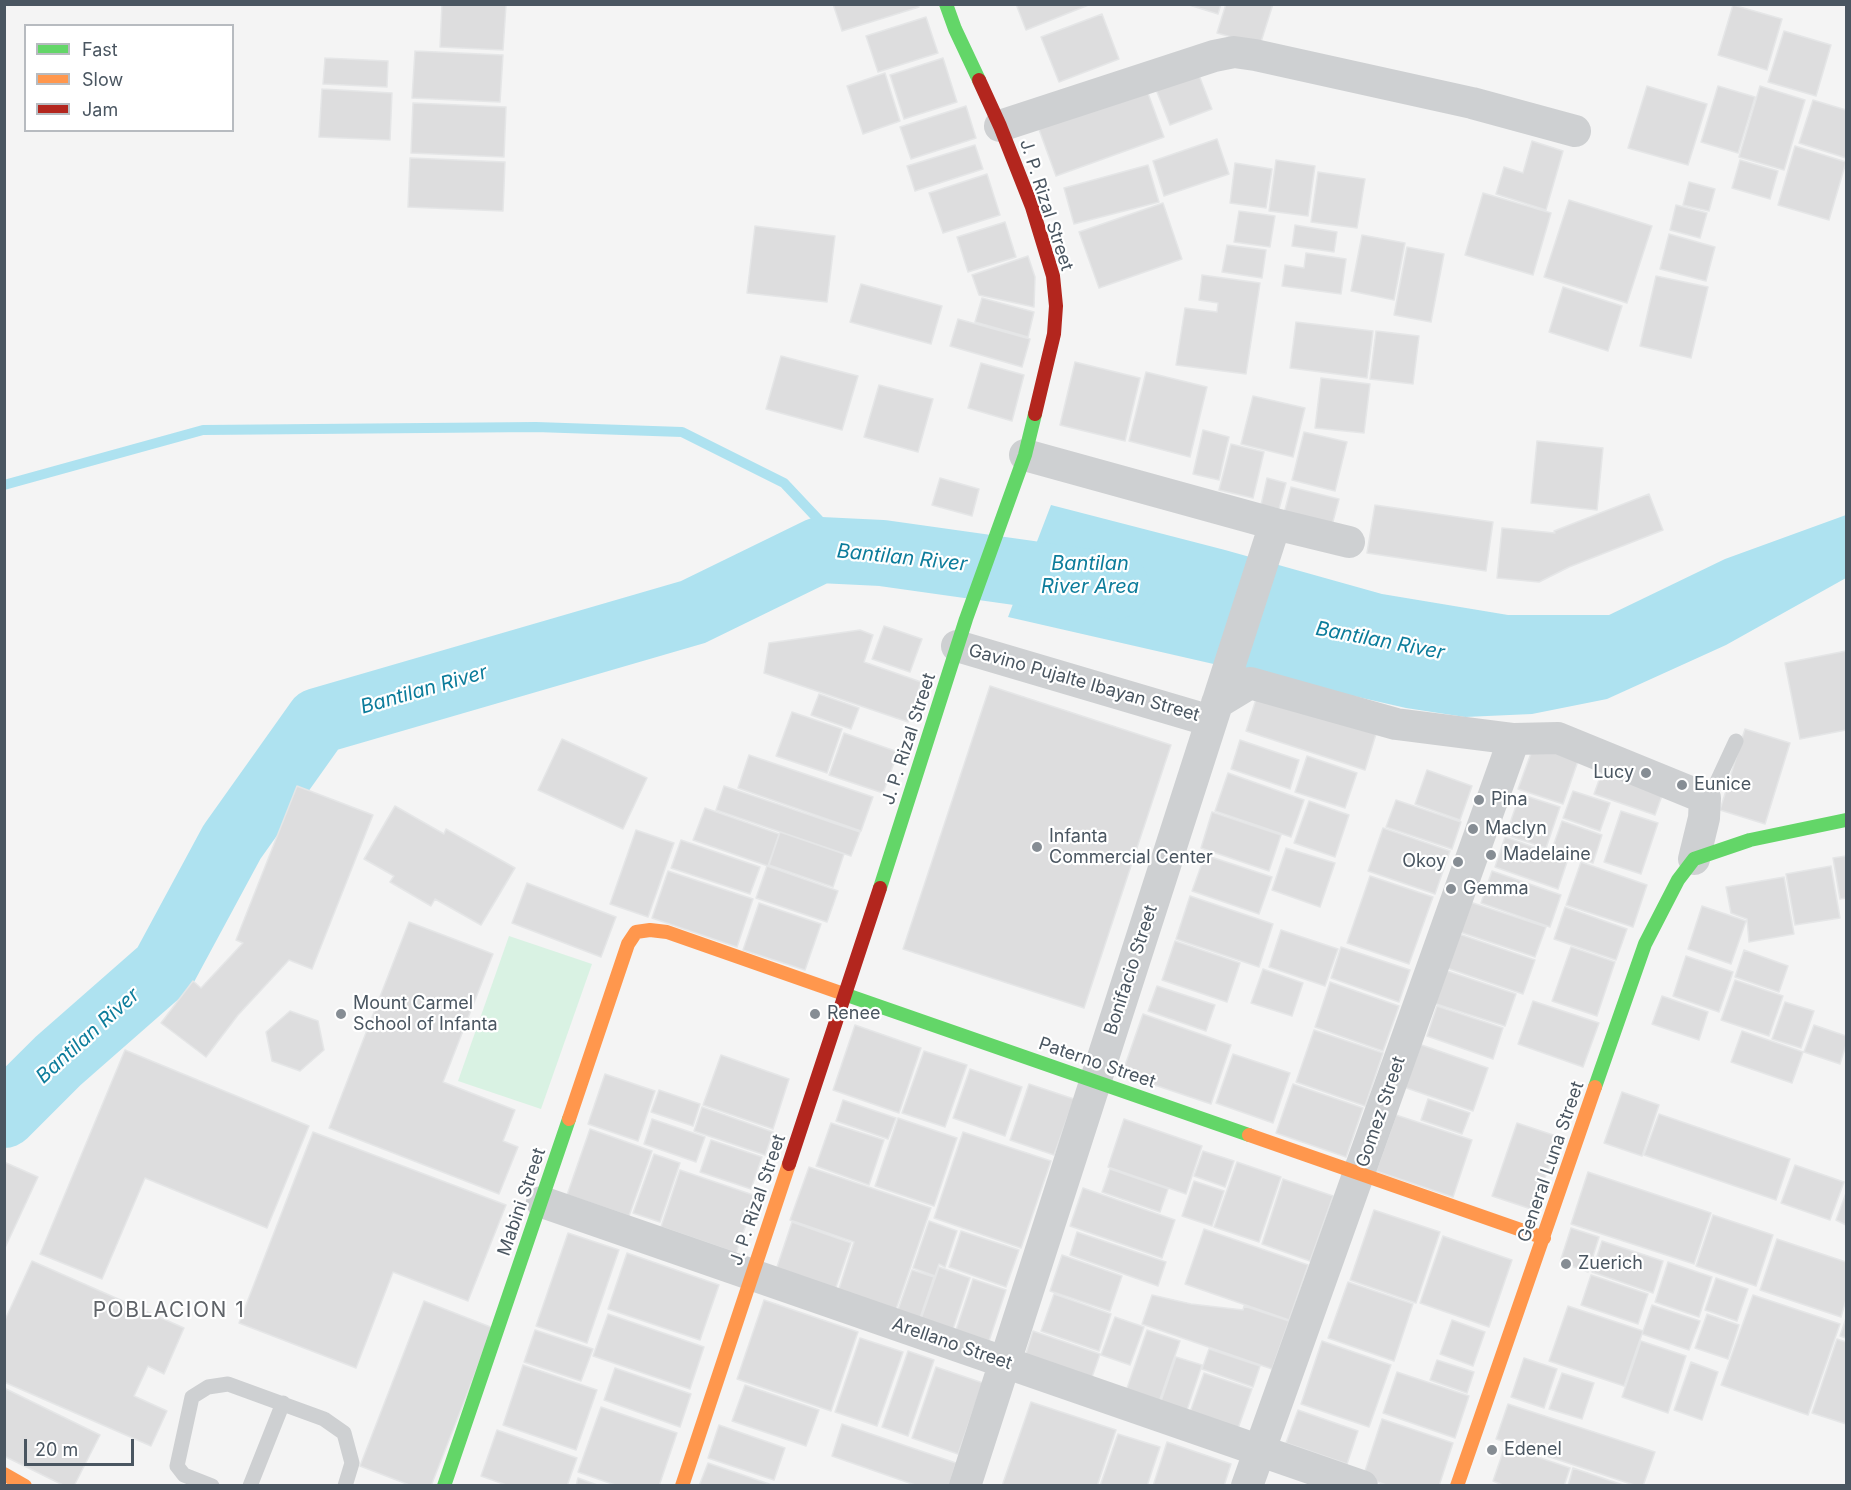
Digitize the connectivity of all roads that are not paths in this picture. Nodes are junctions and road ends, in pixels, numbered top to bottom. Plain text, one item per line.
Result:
1 (946, 4) edge
2 (1000, 126) junction
3 (1575, 131) dead end
4 (1025, 455) junction
5 (1273, 531) junction
6 (1349, 542) dead end
7 (961, 632) junction
8 (1219, 700) junction
9 (1514, 739) junction
10 (1736, 741) dead end
11 (1706, 798) junction
12 (1846, 820) edge
13 (1694, 859) junction
14 (636, 932) joint
15 (846, 994) junction
16 (1095, 1081) junction
17 (1360, 1174) junction
18 (542, 1202) junction
19 (1544, 1238) junction
20 (752, 1275) junction
21 (1005, 1362) junction
22 (283, 1403) junction
23 (1260, 1450) junction
24 (4, 1474) edge
25 (25, 1485) edge
26 (212, 1485) edge
27 (250, 1485) edge
28 (345, 1485) edge
29 (444, 1485) edge
30 (682, 1485) edge
31 (965, 1485) edge
32 (1247, 1485) edge
33 (1362, 1485) edge
34 (1457, 1485) edge

1 - 2 street, J. P. Rizal Street
2 - 3 street
2 - 4 street, J. P. Rizal Street
4 - 5 street
4 - 7 street, J. P. Rizal Street
5 - 6 street
5 - 8 street, Bonifacio Street
7 - 8 street, Gavino Pujalte Ibayan Street
7 - 15 street, J. P. Rizal Street
8 - 9 street, Gavino Pujalte Ibayan Street
8 - 16 street, Bonifacio Street
9 - 11 street, Gavino Pujalte Ibayan Street
9 - 17 street, Gomez Street
10 - 11 lane
11 - 13 street
12 - 13 street
13 - 19 street, General Luna Street
14 - 15 street, Paterno Street
14 - 18 street, Mabini Street
15 - 16 street, Paterno Street
15 - 20 street, J. P. Rizal Street
16 - 17 street, Paterno Street
16 - 21 street, Bonifacio Street
17 - 19 street, Paterno Street
17 - 23 street, Gomez Street
18 - 20 street, Arellano Street
18 - 29 street, Mabini Street
19 - 34 street, General Luna Street
20 - 21 street, Arellano Street
20 - 30 street, J. P. Rizal Street
21 - 23 street, Arellano Street
21 - 31 street, Bonifacio Street
22 - 26 lane
22 - 27 lane
22 - 28 lane
23 - 32 street, Gomez Street
23 - 33 street, Arellano Street
24 - 25 street

